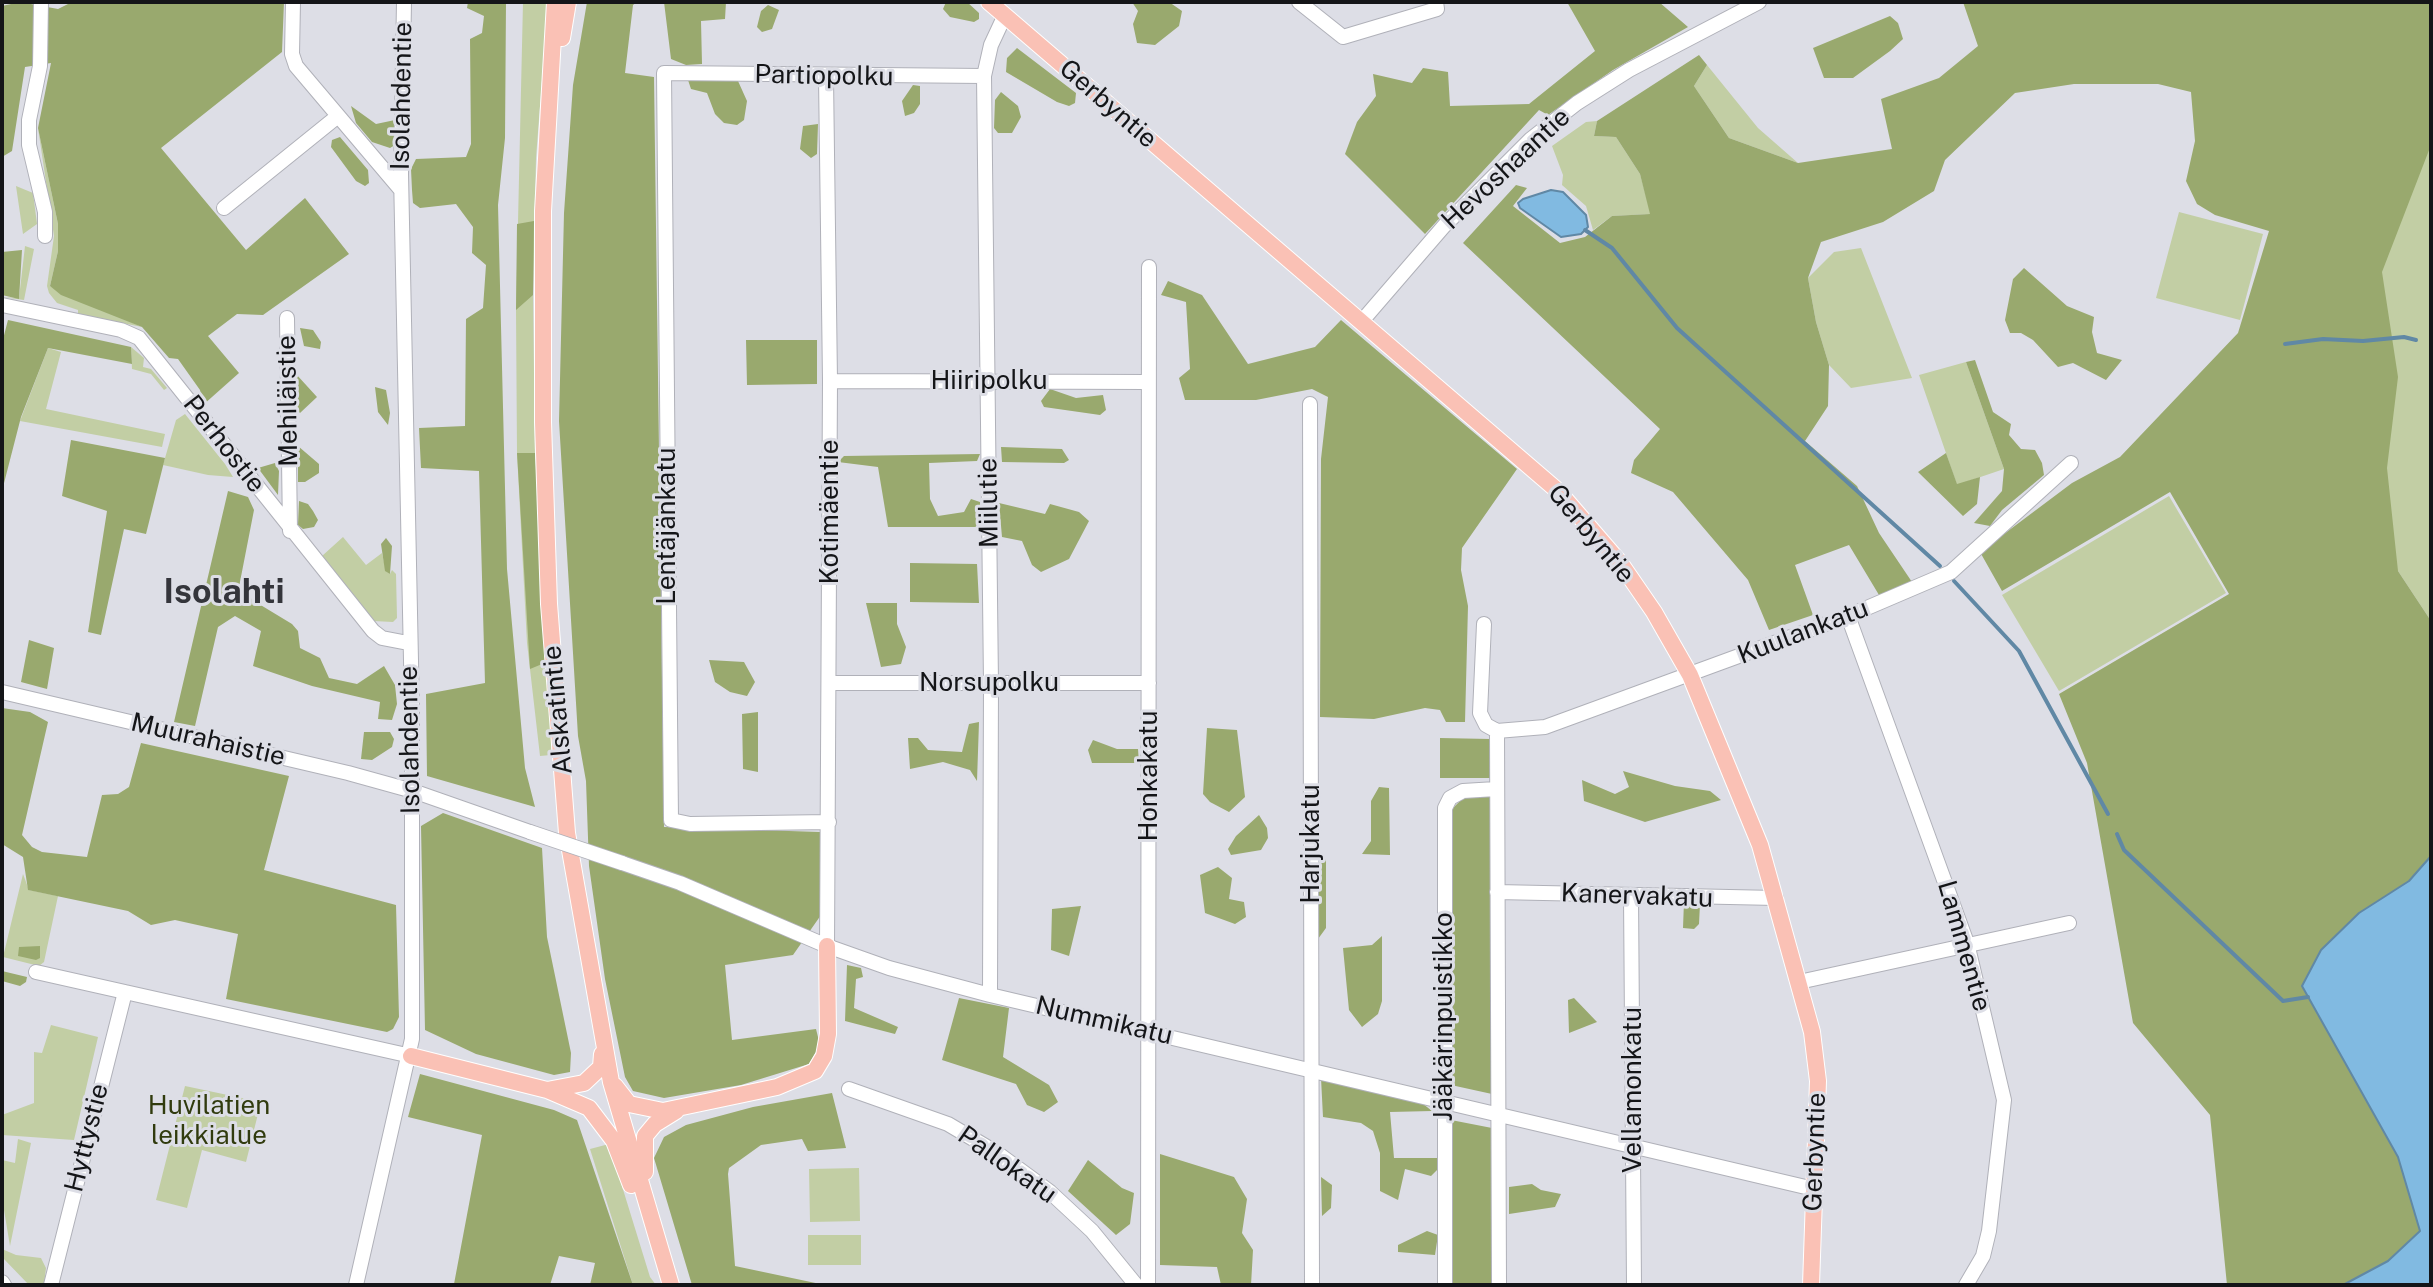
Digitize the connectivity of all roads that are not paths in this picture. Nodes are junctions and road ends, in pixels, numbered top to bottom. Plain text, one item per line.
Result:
1 (41, 2) edge
2 (293, 2) edge
3 (404, 2) edge
4 (555, 2) edge
5 (568, 2) edge
6 (989, 2) edge
7 (1299, 2) edge
8 (1436, 2) edge
9 (1759, 2) edge
10 (1005, 15) junction
11 (664, 73) joint
12 (984, 76) junction
13 (826, 77) junction
14 (338, 116) junction
15 (550, 123) junction
16 (401, 190) junction
17 (224, 208) dead end
18 (45, 236) dead end
19 (1149, 267) dead end
20 (2, 305) edge
21 (287, 318) dead end
22 (1362, 321) junction
23 (830, 381) junction
24 (988, 381) junction
25 (1148, 382) junction
26 (1310, 404) dead end
27 (2071, 463) dead end
28 (290, 531) junction
29 (1848, 616) junction
30 (1484, 624) dead end
31 (408, 643) junction
32 (1690, 675) junction
33 (829, 683) junction
34 (991, 683) junction
35 (1149, 683) junction
36 (2, 692) edge
37 (1497, 731) junction
38 (1496, 789) junction
39 (413, 791) junction
40 (829, 822) junction
41 (1497, 892) junction
42 (1631, 896) junction
43 (1776, 898) junction
44 (2069, 923) dead end
45 (1967, 943) junction
46 (827, 946) junction
47 (36, 972) dead end
48 (1799, 982) junction
49 (125, 992) junction
50 (990, 995) junction
51 (1150, 1033) junction
52 (603, 1042) junction
53 (411, 1056) junction
54 (1311, 1069) junction
55 (611, 1082) junction
56 (849, 1089) dead end
57 (547, 1090) junction
58 (1445, 1102) junction
59 (690, 1106) junction
60 (1498, 1115) junction
61 (1633, 1147) junction
62 (1814, 1189) junction
63 (671, 1281) edge
64 (51, 1285) edge
65 (356, 1285) edge
66 (1136, 1285) edge
67 (1148, 1285) edge
68 (1312, 1285) edge
69 (1445, 1285) edge
70 (1499, 1285) edge
71 (1634, 1285) edge
72 (1811, 1285) edge
73 (1966, 1285) edge

1 - 18 street
2 - 14 street, Isolahdentie
3 - 16 street, Isolahdentie
4 - 15 main road, Alskatintie
5 - 15 main road, Alskatintie
6 - 10 main road, Gerbyntie
7 - 8 street
9 - 22 street, Hevoshaantie
10 - 12 street, Miilutie
10 - 22 main road, Gerbyntie
11 - 13 street, Partiopolku
11 - 40 street, Lentäjänkatu
12 - 13 street, Partiopolku
12 - 24 street, Miilutie
13 - 23 street, Kotimäentie
14 - 16 street, Isolahdentie
14 - 17 street
15 - 52 main road, Alskatintie
16 - 31 street, Isolahdentie
19 - 25 street, Honkakatu
20 - 28 street, Perhostie
21 - 28 street, Mehiläistie
22 - 32 main road, Gerbyntie
23 - 24 street, Hiiripolku
23 - 33 street, Kotimäentie
24 - 25 street, Hiiripolku
24 - 34 street, Miilutie
25 - 35 street, Honkakatu
26 - 54 street, Harjukatu
27 - 29 street, Kuulankatu
28 - 31 street, Perhostie
29 - 32 street, Kuulankatu
29 - 45 street, Lammentie
30 - 37 street, Jääkärinpuistikko
31 - 39 street, Isolahdentie
32 - 37 street, Kuulankatu
32 - 43 main road, Gerbyntie
33 - 34 street, Norsupolku
33 - 40 street, Kotimäentie
34 - 35 street, Norsupolku
34 - 50 street, Miilutie
35 - 51 street, Honkakatu
36 - 39 street, Muurahaistie
37 - 38 street, Jääkärinpuistikko
38 - 41 street, Jääkärinpuistikko
38 - 58 street, Jääkärinpuistikko
39 - 46 street, Nummikatu, bridge
39 - 53 street, Isolahdentie
40 - 46 street, Kotimäentie
41 - 42 street, Kanervakatu
41 - 60 street, Jääkärinpuistikko
42 - 43 street, Kanervakatu
42 - 61 street, Vellamonkatu
43 - 48 main road, Gerbyntie
44 - 45 street
45 - 48 street
45 - 73 street, Lammentie
46 - 50 street, Nummikatu
46 - 59 main road
47 - 49 street
48 - 62 main road, Gerbyntie
49 - 53 street
49 - 64 street, Hyttystie
50 - 51 street, Nummikatu
51 - 54 street, Nummikatu
51 - 67 street, Honkakatu
52 - 55 main road, Alskatintie
52 - 57 main road
53 - 57 main road
53 - 65 street, Isolahdentie
54 - 58 street, Nummikatu
54 - 68 street, Harjukatu
55 - 59 main road
55 - 63 main road, Alskatintie
56 - 66 street, Pallokatu
57 - 63 main road
58 - 60 street, Nummikatu
58 - 69 street, Jääkärinpuistikko
59 - 63 main road
60 - 61 street, Nummikatu
60 - 70 street, Jääkärinpuistikko
61 - 62 street, Nummikatu
61 - 71 street, Vellamonkatu
62 - 72 main road, Gerbyntie

